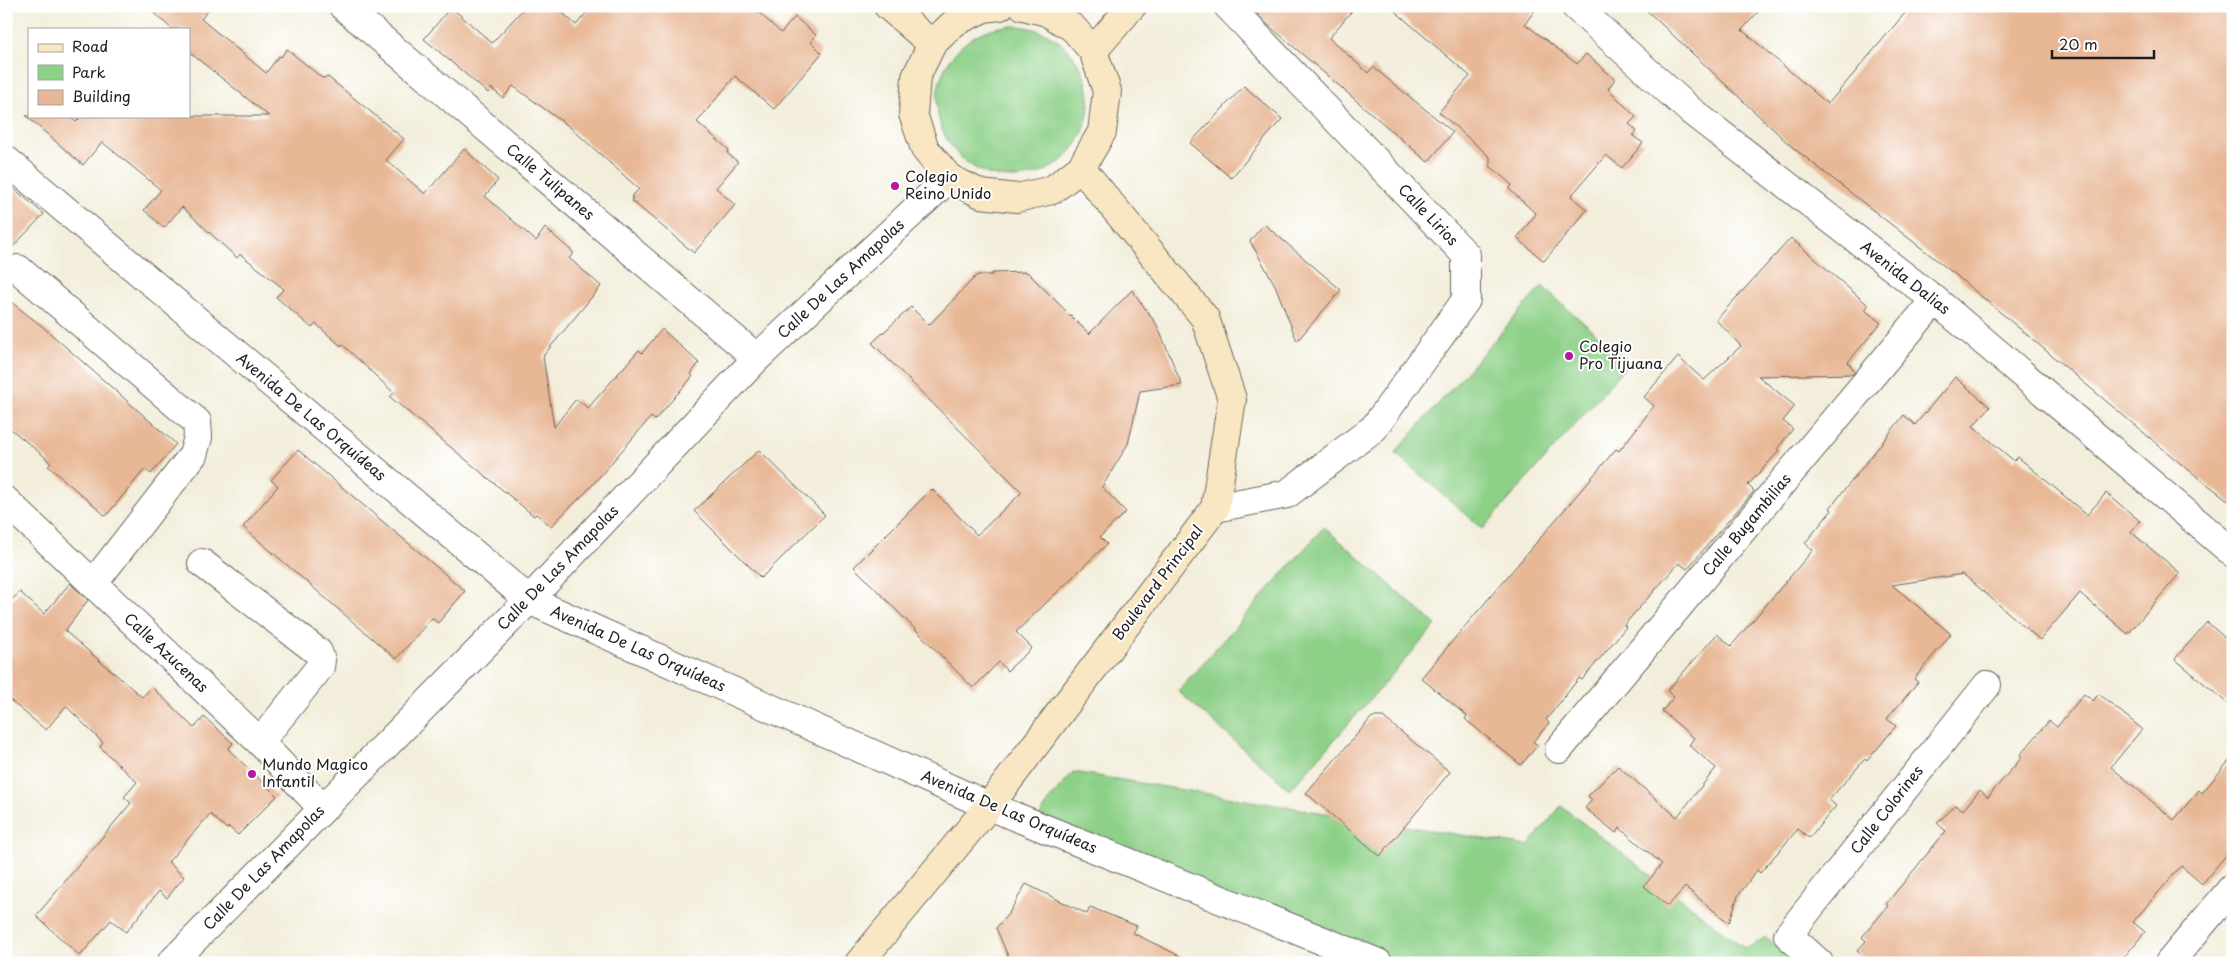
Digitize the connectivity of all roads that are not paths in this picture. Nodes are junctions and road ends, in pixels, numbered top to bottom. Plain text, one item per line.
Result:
1 (343, 6) edge
2 (888, 6) edge
3 (1000, 6) edge
4 (1132, 6) edge
5 (1228, 6) edge
6 (1575, 6) edge
7 (1041, 8) edge
8 (932, 44) junction
9 (1093, 51) junction
10 (6, 160) edge
11 (1081, 168) junction
12 (950, 178) junction
13 (18, 269) dead end
14 (1935, 300) junction
15 (757, 358) junction
16 (6, 501) edge
17 (1215, 508) junction
18 (2233, 553) edge
19 (202, 563) dead end
20 (93, 584) junction
21 (529, 600) junction
22 (1987, 685) dead end
23 (260, 742) junction
24 (1559, 749) dead end
25 (989, 806) junction
26 (322, 808) junction
27 (2233, 888) edge
28 (1375, 962) edge
29 (171, 963) edge
30 (860, 963) edge
31 (1819, 963) edge
32 (2169, 963) edge

1 - 15 street, Calle Tulipanes
2 - 8 street
3 - 8 street
4 - 9 street
5 - 17 street, Calle Lirios
6 - 14 street, Avenida Dalias
7 - 9 street
8 - 12 street
9 - 11 street
10 - 21 street, Avenida De Las Orquídeas
11 - 12 street
11 - 17 street, Boulevard Principal
12 - 15 street, Calle De Las Amapolas
13 - 20 street
14 - 18 street, Avenida Dalias
14 - 24 street, Calle Bugambilias
15 - 21 street, Calle De Las Amapolas
16 - 20 street, Calle Azucenas
17 - 25 street, Boulevard Principal
19 - 23 street
20 - 23 street, Calle Azucenas
21 - 25 street, Avenida De Las Orquídeas
21 - 26 street, Calle De Las Amapolas
22 - 31 street, Calle Colorines
23 - 26 street, Calle Azucenas
25 - 28 street, Avenida De Las Orquídeas
25 - 30 street, Boulevard Principal
26 - 29 street, Calle De Las Amapolas
27 - 32 street

